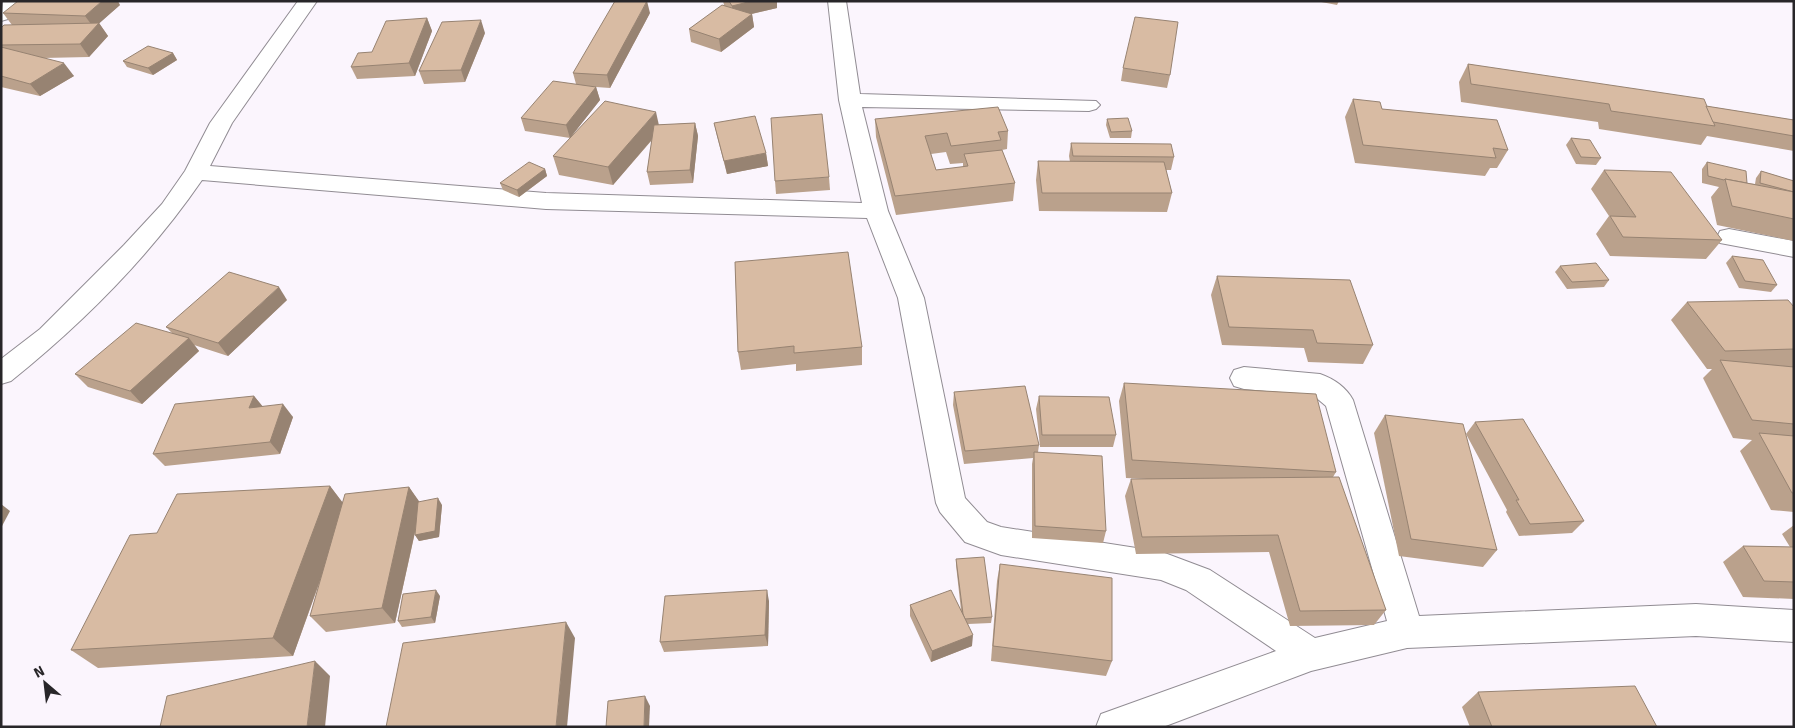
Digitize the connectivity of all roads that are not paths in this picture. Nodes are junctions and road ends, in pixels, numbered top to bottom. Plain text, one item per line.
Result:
1 (13, 1) edge
2 (308, 1) edge
3 (837, 1) edge
4 (1, 15) edge
5 (850, 100) junction
6 (1089, 105) dead end
7 (196, 172) junction
8 (876, 211) junction
9 (1729, 236) dead end
10 (1794, 249) edge
11 (1, 374) edge
12 (1244, 378) dead end
13 (1794, 626) edge
14 (1407, 632) junction
15 (1311, 655) junction
16 (1114, 727) edge

1 - 4 street
2 - 7 street
3 - 5 street
5 - 6 street
5 - 8 street
7 - 8 street
7 - 11 street
8 - 15 street
9 - 10 street
12 - 14 street
13 - 14 street
14 - 15 street
15 - 16 street

